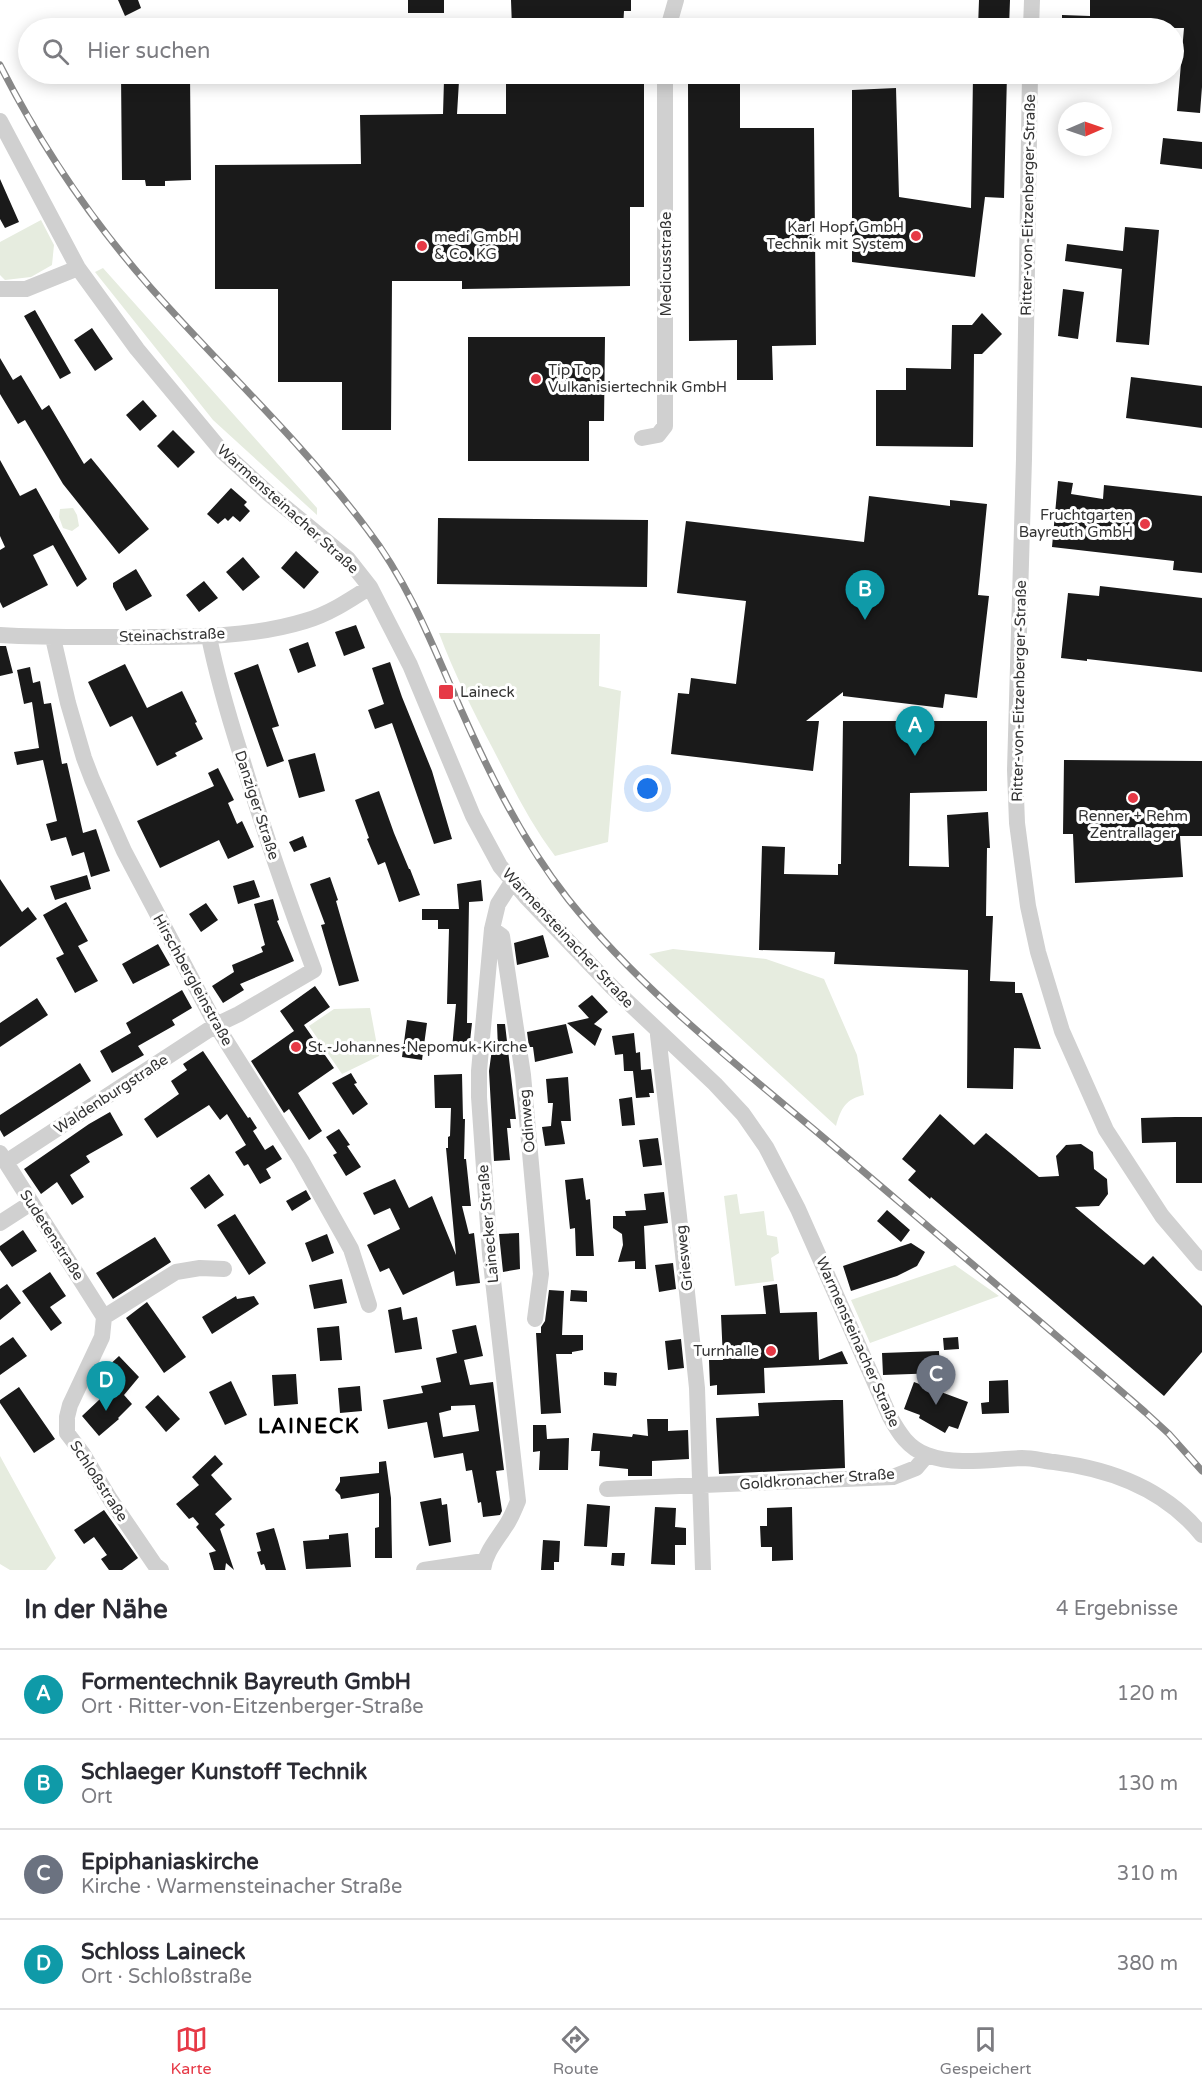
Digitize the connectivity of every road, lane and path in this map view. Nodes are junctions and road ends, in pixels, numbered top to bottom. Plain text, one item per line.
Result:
1 (676, 0) edge
2 (1032, 0) edge
3 (671, 18) edge
4 (1031, 18) edge
5 (665, 84) edge
6 (1030, 84) edge
7 (0, 121) edge
8 (78, 268) junction
9 (0, 289) edge
10 (642, 438) dead end
11 (370, 587) junction
12 (0, 635) edge
13 (209, 636) junction
14 (53, 638) junction
15 (512, 882) junction
16 (492, 929) junction
17 (314, 970) joint
18 (216, 1025) junction
19 (659, 1032) junction
20 (3, 1158) edge
21 (31, 1203) junction
22 (0, 1223) edge
23 (1202, 1263) edge
24 (224, 1269) dead end
25 (369, 1305) dead end
26 (104, 1317) junction
27 (534, 1319) dead end
28 (927, 1455) junction
29 (700, 1486) junction
30 (607, 1489) dead end
31 (1202, 1535) edge
32 (484, 1566) edge
33 (161, 1570) edge
34 (424, 1570) edge
35 (703, 1570) edge

1 - 3 street
2 - 4 street
5 - 10 street, Medicusstraße
6 - 23 street, Ritter-von-Eitzenberger-Straße
7 - 8 street, Warmensteinacher Straße
8 - 9 street
8 - 11 street, Warmensteinacher Straße
11 - 13 street, Steinachstraße
11 - 15 street, Warmensteinacher Straße
12 - 14 street, Steinachstraße
13 - 14 street, Steinachstraße
13 - 17 street, Danziger Straße
14 - 18 street, Hirschbergleinstraße
15 - 16 street, Lainecker Straße
15 - 19 street, Warmensteinacher Straße
16 - 27 street, Odinweg
16 - 32 street, Lainecker Straße
17 - 18 street, Waldenburgstraße
18 - 20 street, Waldenburgstraße
18 - 25 street, Hirschbergleinstraße
19 - 28 street, Warmensteinacher Straße
19 - 29 street, Griesweg
20 - 21 street, Sudetenstraße
21 - 22 street
21 - 26 street, Sudetenstraße
24 - 26 street
26 - 33 street, Schloßstraße
28 - 29 street, Goldkronacher Straße
28 - 31 street, Warmensteinacher Straße
29 - 30 street, Goldkronacher Straße
29 - 35 street
32 - 34 street

